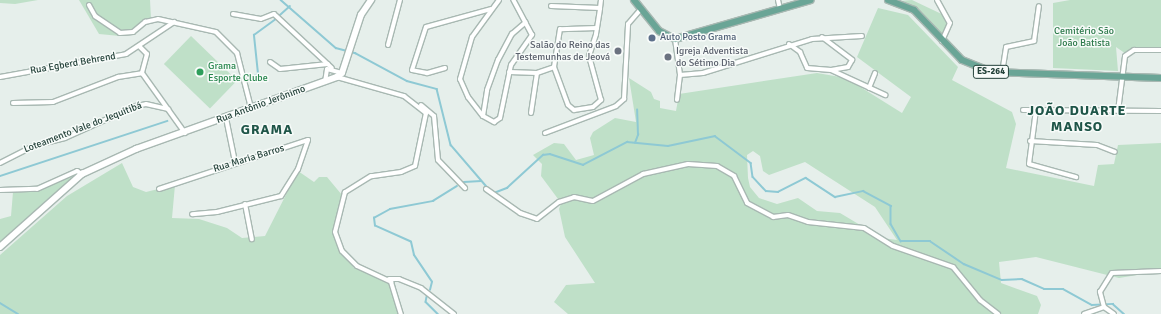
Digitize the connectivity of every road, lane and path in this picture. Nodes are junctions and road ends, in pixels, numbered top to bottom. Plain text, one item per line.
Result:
1 (371, 0) edge
2 (400, 0) edge
3 (499, 0) edge
4 (513, 0) edge
5 (602, 0) edge
6 (634, 0) edge
7 (778, 0) edge
8 (811, 0) edge
9 (888, 0) edge
10 (937, 0) edge
11 (89, 5) dead end
12 (551, 6) dead end
13 (1040, 6) dead end
14 (600, 8) junction
15 (492, 9) junction
16 (641, 9) junction
17 (780, 9) junction
18 (233, 14) dead end
19 (174, 22) junction
20 (526, 22) junction
21 (597, 28) junction
22 (822, 36) junction
23 (862, 36) dead end
24 (676, 39) junction
25 (942, 42) junction
26 (789, 44) junction
27 (388, 45) dead end
28 (139, 46) junction
29 (1161, 50) edge
30 (270, 62) dead end
31 (328, 64) junction
32 (554, 67) junction
33 (332, 68) junction
34 (445, 68) dead end
35 (831, 70) junction
36 (509, 72) junction
37 (875, 72) dead end
38 (142, 73) junction
39 (342, 73) junction
40 (537, 73) junction
41 (1002, 74) junction
42 (680, 75) junction
43 (1120, 76) junction
44 (0, 77) edge
45 (337, 78) junction
46 (1161, 78) edge
47 (325, 82) junction
48 (869, 88) junction
49 (885, 95) dead end
50 (677, 100) dead end
51 (13, 103) dead end
52 (419, 105) junction
53 (251, 108) junction
54 (168, 109) junction
55 (1024, 110) dead end
56 (1036, 110) junction
57 (1118, 111) junction
58 (1161, 111) edge
59 (531, 113) dead end
60 (226, 118) junction
61 (485, 118) junction
62 (185, 133) junction
63 (545, 133) dead end
64 (1030, 141) junction
65 (1115, 152) dead end
66 (235, 162) junction
67 (0, 163) edge
68 (82, 174) junction
69 (1076, 178) dead end
70 (465, 188) dead end
71 (158, 189) dead end
72 (486, 189) dead end
73 (0, 190) edge
74 (245, 204) junction
75 (192, 214) dead end
76 (252, 239) dead end
77 (0, 247) edge
78 (1161, 271) edge
79 (389, 279) junction
80 (1104, 307) junction
81 (401, 314) edge
82 (454, 314) edge
83 (998, 314) edge
84 (1084, 314) edge
85 (1114, 314) edge

1 - 39 main road
2 - 27 street
3 - 15 street
4 - 20 street
5 - 14 street
6 - 16 main road
7 - 17 street
8 - 17 main road
9 - 25 main road, ES-264
10 - 25 street
11 - 19 street
12 - 14 street
13 - 41 street
14 - 21 street
15 - 34 street
15 - 61 street
16 - 24 main road
16 - 63 street
17 - 24 main road
18 - 31 street
19 - 28 street, Rua Egberd Behrend
19 - 53 street
20 - 36 street
20 - 61 street
21 - 32 street
21 - 32 street
22 - 23 street
22 - 26 street
22 - 35 street
24 - 42 street
25 - 41 main road, ES-264
26 - 35 street
26 - 42 street
28 - 38 street
28 - 44 street, Rua Egberd Behrend
29 - 43 street
30 - 31 street
31 - 33 street
32 - 40 street
33 - 39 street
33 - 47 street
35 - 48 street
36 - 40 street
36 - 61 street
37 - 48 street
38 - 51 street
38 - 54 street
39 - 45 main road
40 - 59 street
41 - 43 main road, ES-264
42 - 50 street
43 - 46 main road, ES-264
43 - 57 street
45 - 47 main road, Rua Antônio Jerônimo
45 - 52 street
47 - 53 main road, Rua Antônio Jerônimo
48 - 49 street
52 - 70 street
52 - 79 street
53 - 60 main road, Rua Antônio Jerônimo
54 - 62 street
54 - 67 street, Loteamento Vale do Jequitibá
55 - 56 street
56 - 57 street
56 - 64 street
57 - 58 street
60 - 62 main road, Rua Antônio Jerônimo
60 - 66 street
62 - 68 main road, Rua Antônio Jerônimo
64 - 65 street
64 - 69 street
66 - 71 street, Rua Maria Barros
66 - 74 street, Rua Maria Barros
68 - 73 street
68 - 77 main road, Rua Antônio Jerônimo
72 - 83 street
74 - 75 street, Rua Maria Barros
74 - 76 street
78 - 80 street
79 - 81 street
79 - 82 street
80 - 84 street
80 - 85 street

